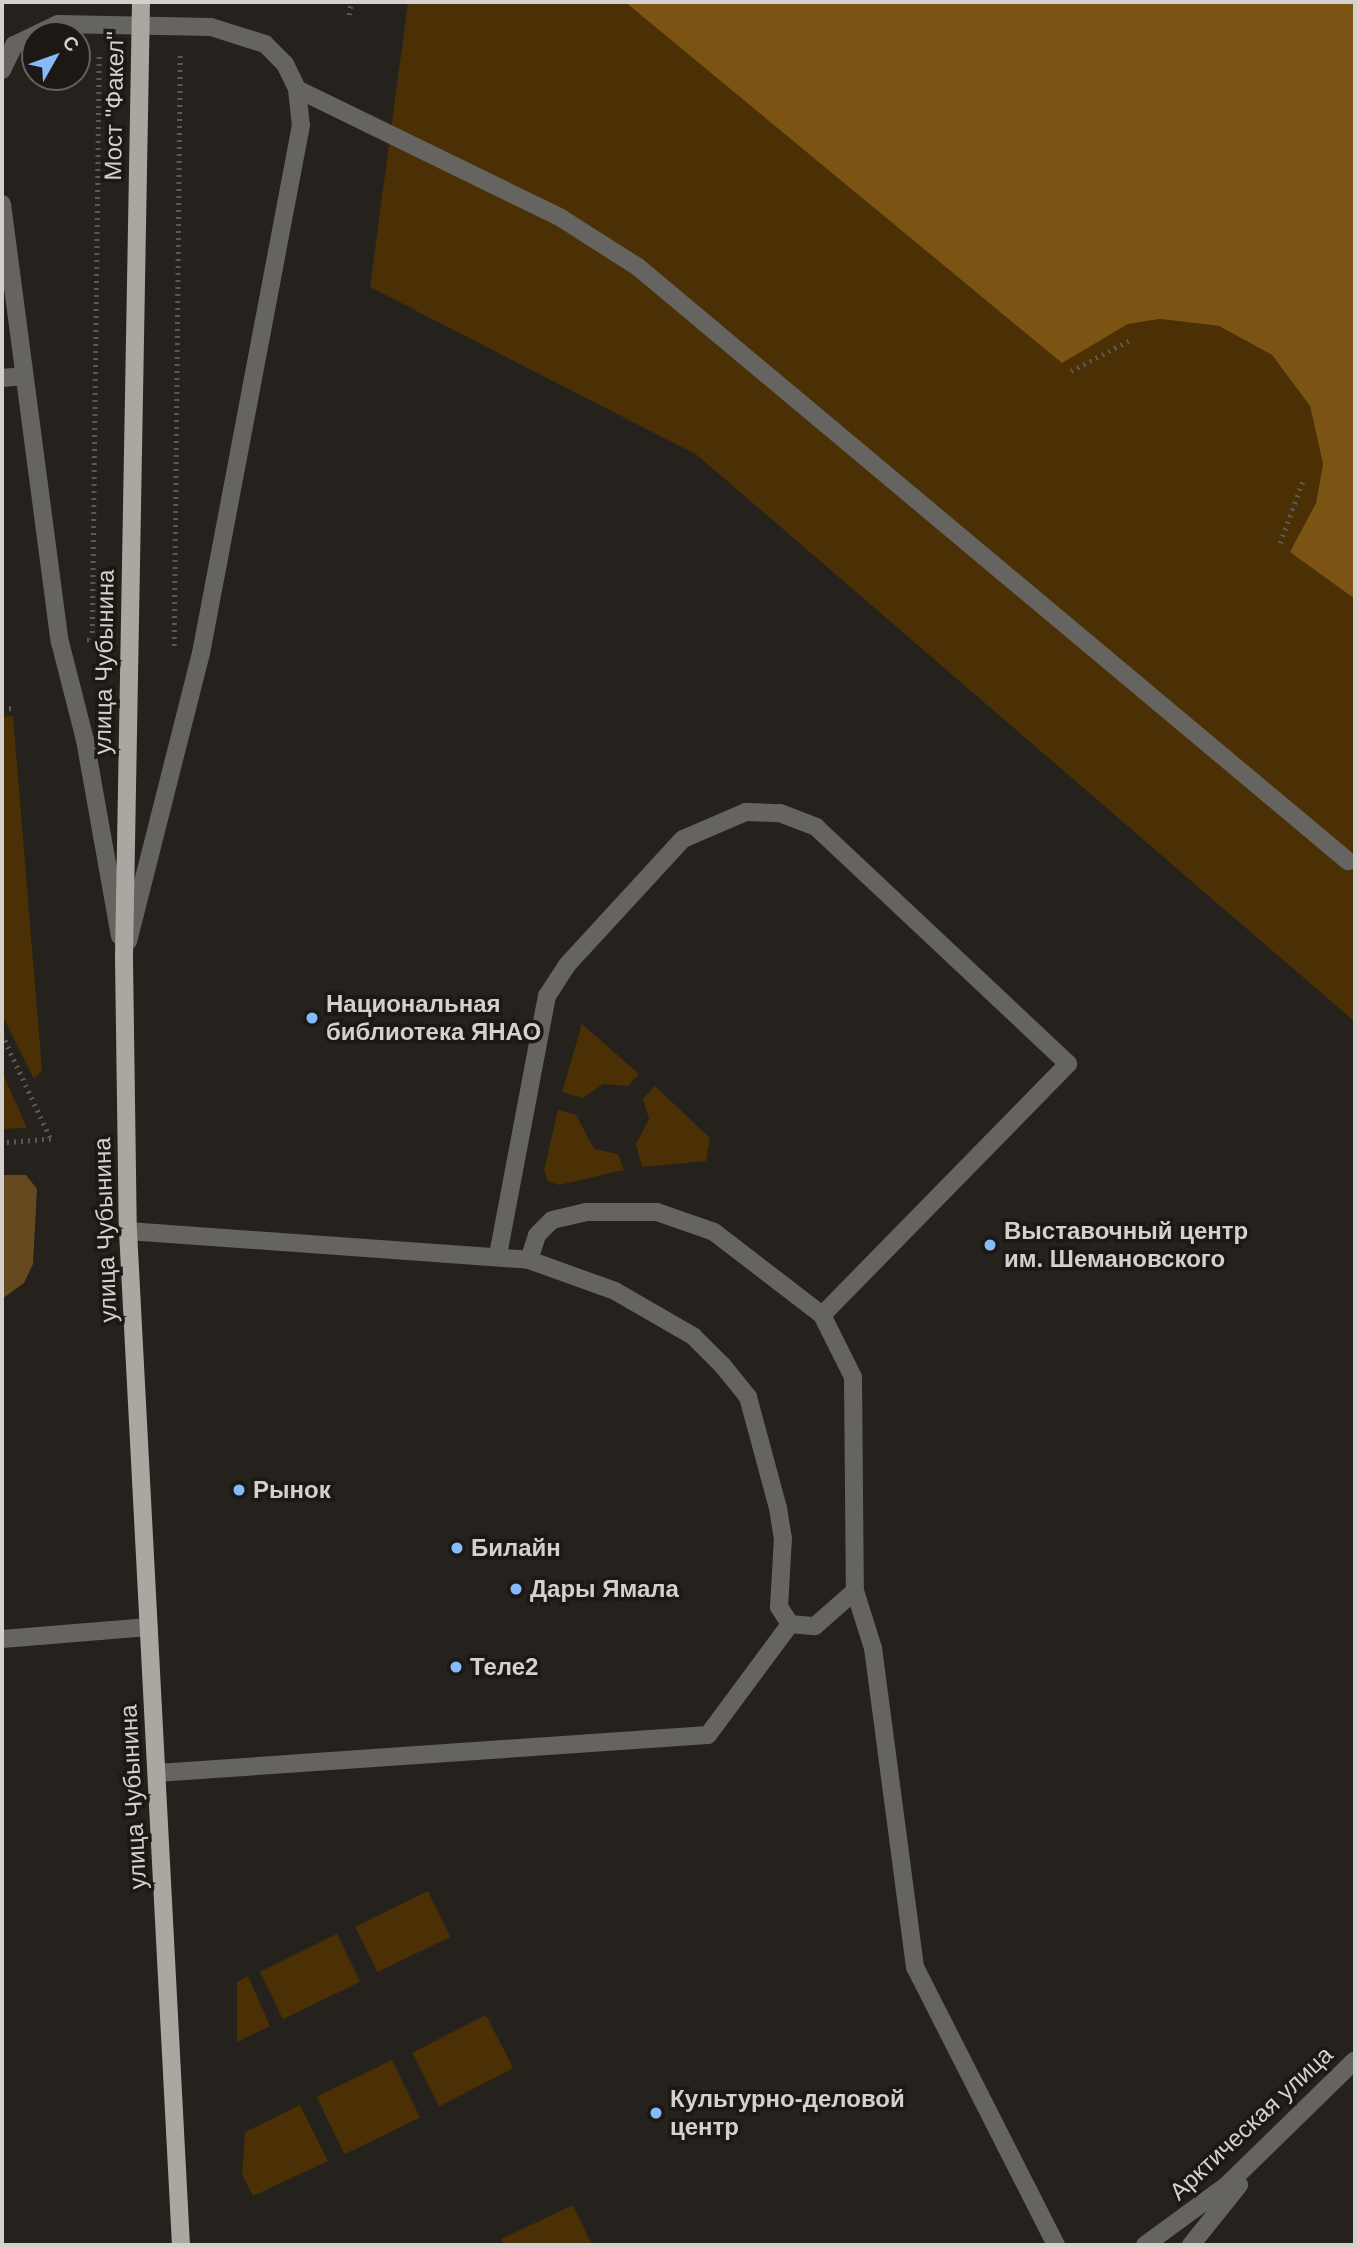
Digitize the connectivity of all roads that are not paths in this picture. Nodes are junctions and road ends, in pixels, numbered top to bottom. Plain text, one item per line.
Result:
1 (141, 2) edge
2 (2, 70) edge
3 (297, 89) junction
4 (2, 204) edge
5 (135, 212) joint
6 (24, 376) junction
7 (2, 378) edge
8 (1348, 861) dead end
9 (124, 958) junction
10 (128, 1231) junction
11 (498, 1255) junction
12 (529, 1259) junction
13 (822, 1315) junction
14 (855, 1591) junction
15 (790, 1624) junction
16 (149, 1627) junction
17 (2, 1639) edge
18 (157, 1773) junction
19 (1355, 2060) edge
20 (1275, 2141) junction
21 (181, 2245) edge
22 (1056, 2245) edge
23 (1145, 2245) edge
24 (1191, 2245) edge

1 - 5 main road, Мост "Факел"
2 - 3 street
3 - 8 street
3 - 9 street
4 - 6 street
5 - 9 main road, улица Чубынина
6 - 7 street
6 - 9 street
9 - 10 main road, улица Чубынина
10 - 11 street
10 - 16 main road, улица Чубынина
11 - 12 street
11 - 13 street
12 - 13 street
12 - 15 street
13 - 14 street
14 - 15 street
14 - 22 street
15 - 18 street
16 - 17 street
16 - 18 main road, улица Чубынина
18 - 21 main road, улица Чубынина
19 - 20 street, Арктическая улица
20 - 23 street, Арктическая улица
20 - 24 street

